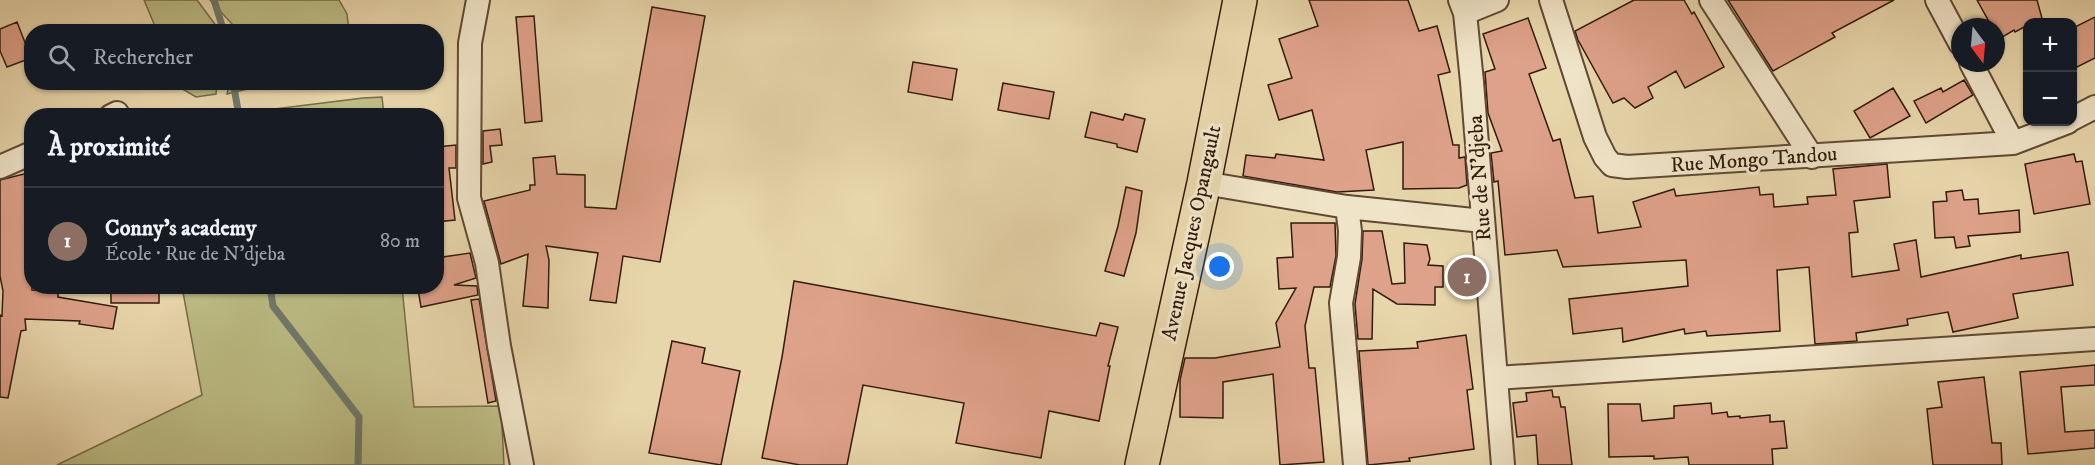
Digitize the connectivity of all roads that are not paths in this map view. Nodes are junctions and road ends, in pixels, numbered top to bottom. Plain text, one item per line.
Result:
1 (478, 0) edge
2 (1240, 0) edge
3 (1497, 0) edge
4 (1551, 0) edge
5 (1711, 0) edge
6 (1937, 0) edge
7 (1463, 7) edge
8 (1951, 26) edge
9 (1976, 72) edge
10 (2095, 107) edge
11 (2077, 117) edge
12 (2058, 126) edge
13 (2013, 143) junction
14 (24, 156) edge
15 (1812, 157) junction
16 (0, 167) edge
17 (1204, 183) junction
18 (1347, 207) junction
19 (1483, 221) junction
20 (2095, 339) edge
21 (1496, 378) junction
22 (522, 465) edge
23 (1142, 465) edge
24 (1355, 465) edge
25 (1503, 465) edge

1 - 22 street
2 - 17 highway, Avenue Jacques Opangault
3 - 7 street
4 - 15 street, Rue Mongo Tandou
5 - 15 street
6 - 8 street
7 - 19 street, Rue de N'djeba
9 - 13 street
10 - 11 street
12 - 13 street, Rue Mongo Tandou
13 - 15 street, Rue Mongo Tandou
14 - 16 street
17 - 18 street
17 - 23 highway, Avenue Jacques Opangault
18 - 19 street
18 - 24 street
19 - 21 street, Rue de N'djeba
20 - 21 street
21 - 25 street, Rue de N'djeba

